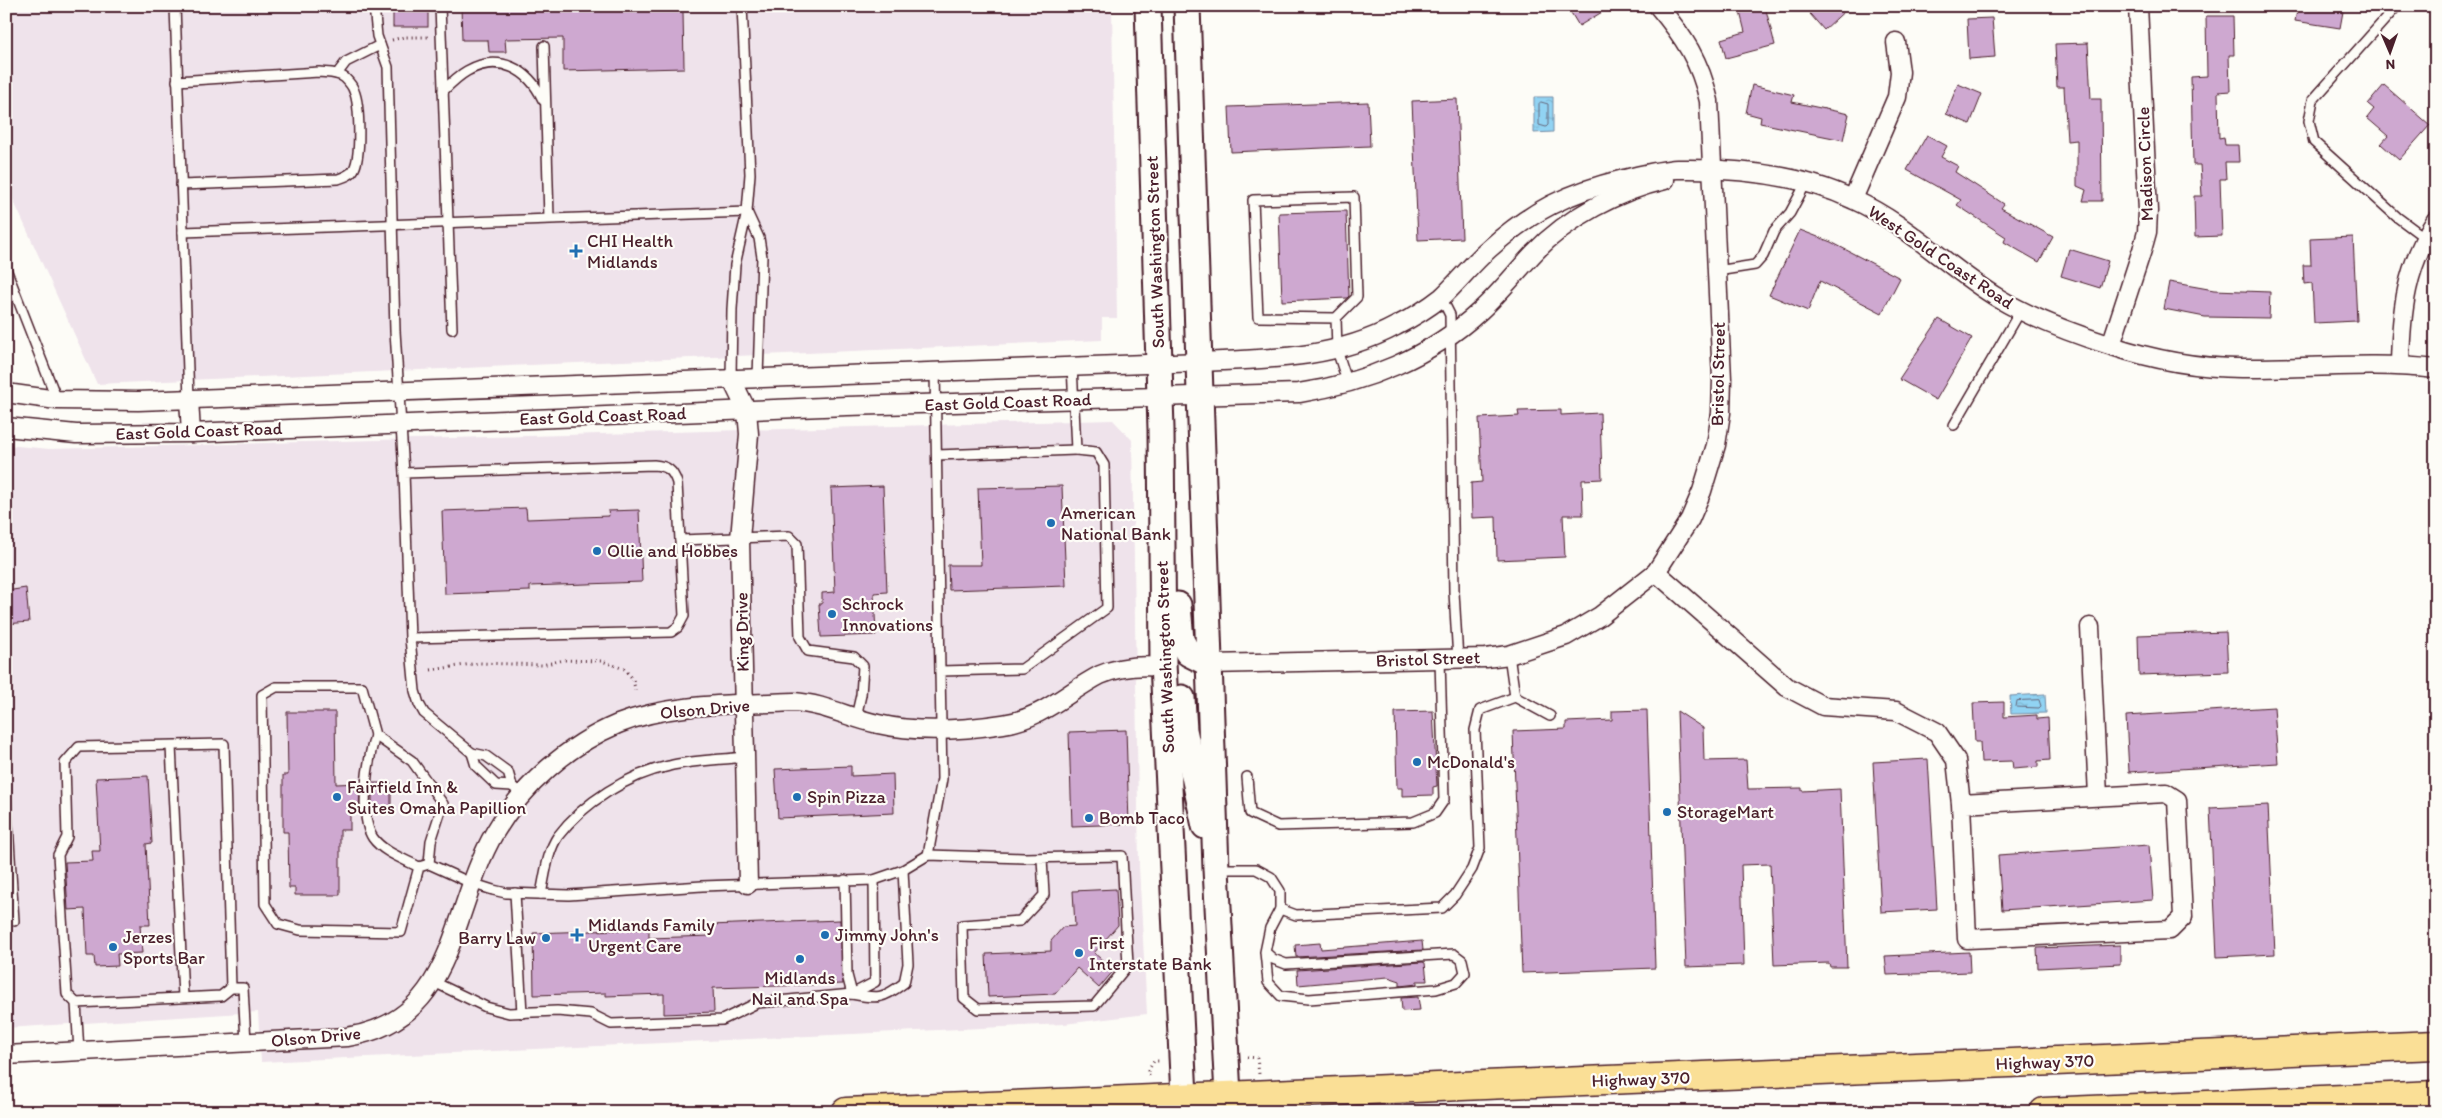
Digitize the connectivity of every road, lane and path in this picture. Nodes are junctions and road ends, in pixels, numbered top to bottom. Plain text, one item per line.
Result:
1 (175, 6) edge
2 (374, 6) edge
3 (440, 6) edge
4 (742, 6) edge
5 (1148, 6) edge
6 (1187, 6) edge
7 (1658, 6) edge
8 (2138, 6) edge
9 (2397, 6) edge
10 (441, 36) junction
11 (1896, 42) dead end
12 (380, 45) junction
13 (544, 46) dead end
14 (337, 74) junction
15 (178, 81) junction
16 (442, 91) junction
17 (546, 104) junction
18 (1713, 171) junction
19 (1806, 183) junction
20 (181, 185) junction
21 (1853, 199) junction
22 (747, 212) junction
23 (549, 218) junction
24 (2436, 220) edge
25 (447, 223) junction
26 (392, 226) junction
27 (183, 232) junction
28 (2424, 237) junction
29 (6, 269) edge
30 (1717, 272) junction
31 (1441, 297) junction
32 (2021, 310) junction
33 (1336, 318) junction
34 (452, 329) dead end
35 (1451, 335) junction
36 (2111, 345) junction
37 (1337, 350) junction
38 (1158, 362) junction
39 (1200, 362) junction
40 (1072, 365) junction
41 (2400, 365) junction
42 (2436, 369) edge
43 (935, 370) junction
44 (758, 377) junction
45 (731, 378) junction
46 (1348, 384) junction
47 (398, 390) junction
48 (6, 393) edge
49 (1201, 396) junction
50 (1160, 398) junction
51 (190, 399) junction
52 (57, 400) junction
53 (1074, 400) junction
54 (936, 404) junction
55 (747, 411) junction
56 (399, 424) junction
57 (1954, 425) dead end
58 (6, 426) edge
59 (191, 433) junction
60 (1076, 450) junction
61 (937, 455) junction
62 (404, 473) junction
63 (1162, 491) junction
64 (740, 539) junction
65 (680, 540) junction
66 (1656, 572) junction
67 (2090, 627) dead end
68 (410, 638) junction
69 (1509, 655) junction
70 (1440, 660) junction
71 (1458, 660) junction
72 (1210, 664) junction
73 (1163, 667) junction
74 (430, 670) dead end
75 (940, 671) junction
76 (636, 694) dead end
77 (1514, 697) junction
78 (743, 705) junction
79 (1550, 716) dead end
80 (856, 717) junction
81 (942, 728) junction
82 (375, 735) junction
83 (171, 746) junction
84 (472, 753) junction
85 (745, 757) junction
86 (1247, 777) dead end
87 (516, 790) junction
88 (6, 792) edge
89 (2098, 796) junction
90 (1960, 804) junction
91 (928, 855) junction
92 (1042, 858) junction
93 (429, 864) junction
94 (419, 867) junction
95 (1216, 869) junction
96 (903, 870) junction
97 (845, 880) junction
98 (874, 880) junction
99 (471, 883) junction
100 (748, 884) junction
101 (515, 893) junction
102 (541, 894) junction
103 (1280, 909) junction
104 (6, 922) edge
105 (1265, 952) junction
106 (434, 982) junction
107 (231, 988) junction
108 (852, 994) junction
109 (183, 997) junction
110 (76, 1003) junction
111 (522, 1013) junction
112 (246, 1042) junction
113 (2436, 1045) edge
114 (79, 1051) junction
115 (6, 1055) edge
116 (1612, 1080) junction
117 (1228, 1095) junction
118 (2436, 1095) edge
119 (1192, 1104) edge
120 (846, 1112) edge
121 (1312, 1112) edge
122 (2044, 1112) edge

1 - 15 lane
2 - 12 lane
3 - 10 lane
4 - 22 lane
5 - 38 main road, South Washington Street
6 - 39 main road
7 - 18 street, Bristol Street
8 - 36 street, Madison Circle
9 - 28 lane
10 - 12 path
10 - 16 lane
11 - 21 street
12 - 14 lane
12 - 26 lane
13 - 17 lane
14 - 15 lane
14 - 20 lane
15 - 20 lane
16 - 17 lane
16 - 25 lane
17 - 23 lane
18 - 19 street, West Gold Coast Road
18 - 30 street, Bristol Street
18 - 31 street, West Gold Coast Road
18 - 35 street, West Gold Coast Road
19 - 21 street, West Gold Coast Road
19 - 30 lane
20 - 27 lane
21 - 32 street, West Gold Coast Road
22 - 23 lane
22 - 44 lane
22 - 45 lane
23 - 25 lane
24 - 28 street
25 - 26 lane
25 - 34 lane
26 - 27 lane
26 - 47 lane
27 - 51 lane
28 - 41 street
29 - 52 lane
30 - 66 street, Bristol Street
31 - 35 lane
31 - 37 street, West Gold Coast Road
32 - 36 street, West Gold Coast Road
32 - 57 lane
33 - 33 lane
33 - 37 lane
35 - 46 street, West Gold Coast Road
35 - 71 lane
36 - 41 street, West Gold Coast Road
37 - 39 street, West Gold Coast Road
37 - 46 lane
38 - 39 street, East Gold Coast Road
38 - 40 street, East Gold Coast Road
38 - 50 main road, South Washington Street
39 - 49 main road
40 - 43 street, East Gold Coast Road
40 - 53 lane
41 - 42 street, West Gold Coast Road
43 - 44 street, East Gold Coast Road
43 - 54 lane
44 - 45 street, East Gold Coast Road
44 - 55 street, King Drive
45 - 47 street, East Gold Coast Road
45 - 55 street, King Drive
46 - 49 street, West Gold Coast Road
47 - 51 street, East Gold Coast Road
47 - 56 lane
48 - 52 street, East Gold Coast Road
49 - 50 street, East Gold Coast Road
49 - 72 main road
50 - 53 street, East Gold Coast Road
50 - 63 main road, South Washington Street
51 - 52 street, East Gold Coast Road
51 - 59 street
53 - 54 street, East Gold Coast Road
53 - 60 lane
54 - 55 street, East Gold Coast Road
54 - 61 lane
55 - 56 street, East Gold Coast Road
55 - 64 street, King Drive
56 - 59 street, East Gold Coast Road
56 - 62 lane
58 - 59 street, East Gold Coast Road
60 - 61 lane
60 - 75 lane
61 - 75 lane
62 - 65 lane
62 - 68 lane
63 - 72 main road
63 - 73 main road, South Washington Street
64 - 65 lane
64 - 78 street, King Drive
64 - 80 lane
65 - 68 lane
66 - 69 street, Bristol Street
66 - 90 street
67 - 89 street
68 - 84 lane
69 - 71 street, Bristol Street
69 - 77 lane
70 - 71 street, Bristol Street
70 - 72 street, Bristol Street
70 - 86 lane
72 - 95 main road
73 - 81 street, Olson Drive
73 - 95 main road
73 - 119 main road, South Washington Street
74 - 76 path
75 - 81 lane
77 - 79 lane
77 - 103 lane
78 - 80 street, Olson Drive
78 - 85 street, King Drive
78 - 87 street, Olson Drive
80 - 81 street, Olson Drive
81 - 91 lane
82 - 93 lane
82 - 94 lane
82 - 94 lane
83 - 107 lane
83 - 109 lane
83 - 110 lane
84 - 87 lane
84 - 87 lane
85 - 100 street, King Drive
85 - 102 lane
87 - 99 street, Olson Drive
88 - 104 lane
89 - 90 street
89 - 90 street
91 - 92 lane
91 - 96 lane
92 - 92 lane
93 - 94 lane
93 - 99 lane
95 - 103 lane
95 - 117 main road
96 - 98 lane
96 - 108 lane
97 - 98 lane
97 - 100 lane
97 - 108 lane
98 - 108 lane
99 - 101 lane
99 - 106 street, Olson Drive
100 - 102 lane
101 - 102 lane
101 - 111 lane
103 - 105 lane
105 - 105 lane
106 - 111 lane
106 - 112 street, Olson Drive
107 - 109 lane
107 - 112 lane
108 - 111 lane
109 - 110 lane
110 - 114 lane
112 - 114 street, Olson Drive
113 - 116 highway, Highway 370
114 - 115 street, Olson Drive
116 - 117 highway, Highway 370
116 - 121 highway
117 - 119 highway, Highway 370
118 - 122 highway
119 - 120 highway, Highway 370

